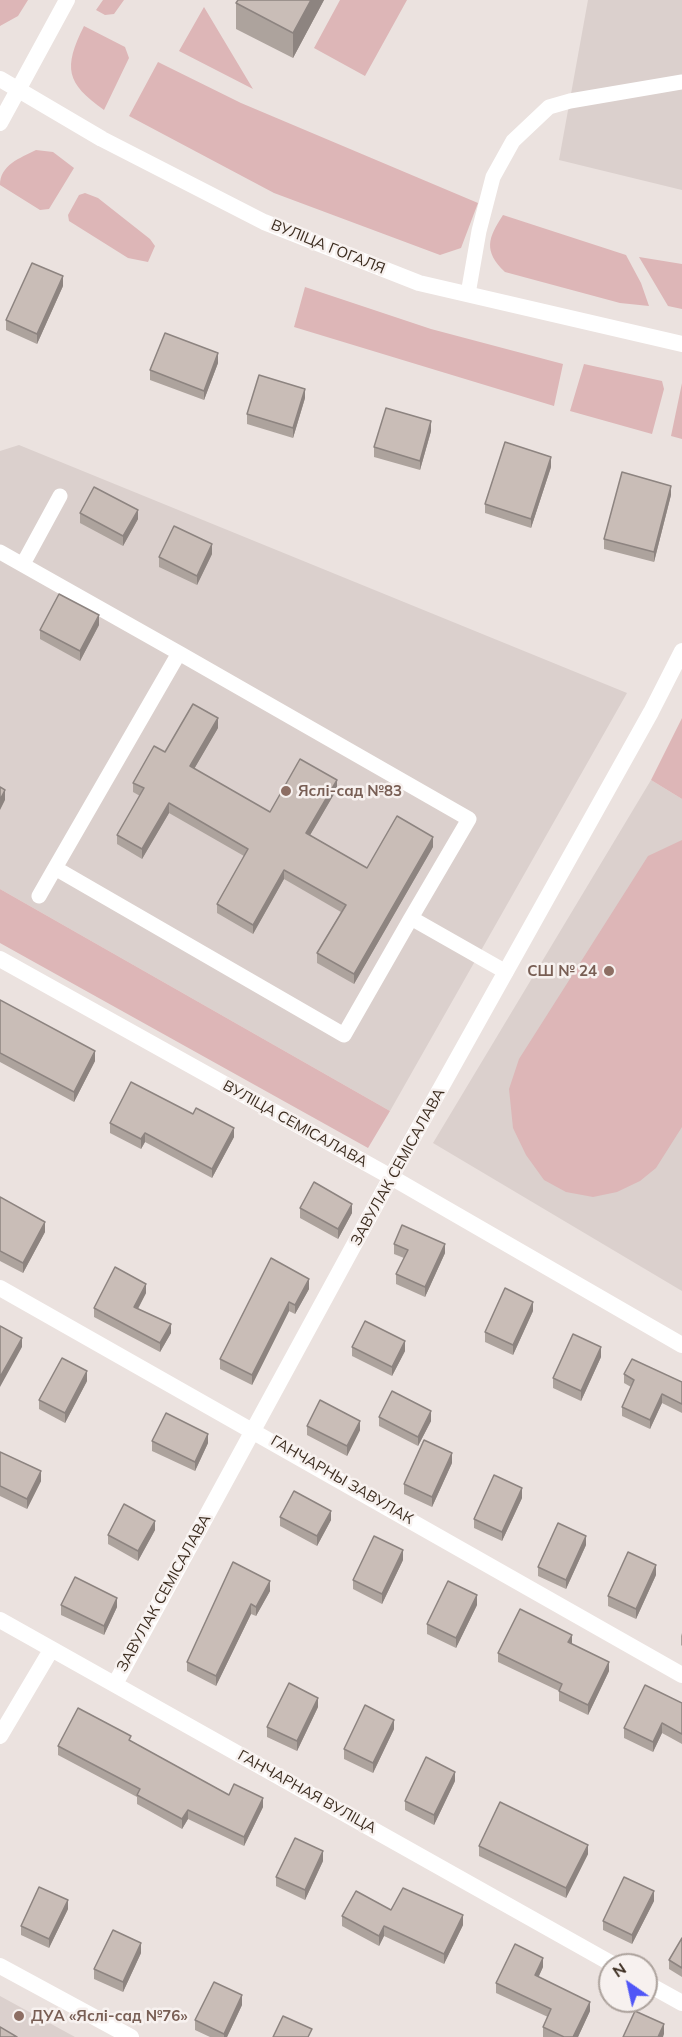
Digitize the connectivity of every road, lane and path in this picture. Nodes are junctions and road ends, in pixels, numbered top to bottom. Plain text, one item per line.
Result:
1 (67, 0) edge
2 (0, 79) edge
3 (682, 82) edge
4 (18, 90) junction
5 (0, 123) edge
6 (468, 294) junction
7 (682, 344) edge
8 (60, 496) dead end
9 (0, 552) edge
10 (23, 564) junction
11 (682, 651) edge
12 (179, 653) junction
13 (55, 868) junction
14 (39, 896) dead end
15 (411, 918) junction
16 (0, 959) edge
17 (506, 972) junction
18 (391, 1177) junction
19 (0, 1288) edge
20 (682, 1345) edge
21 (254, 1430) junction
22 (0, 1620) edge
23 (51, 1650) junction
24 (682, 1675) edge
25 (115, 1684) junction
26 (0, 1736) edge
27 (598, 1956) edge
28 (0, 1966) edge
29 (658, 1990) edge
30 (682, 2003) edge
31 (131, 2037) edge

1 - 4 street
2 - 4 street, ВУЛІЦА ГОГАЛЯ
3 - 6 lane
4 - 5 street
4 - 6 street, ВУЛІЦА ГОГАЛЯ
6 - 7 street, ВУЛІЦА ГОГАЛЯ
8 - 10 lane
9 - 10 lane
10 - 12 lane
11 - 17 street, ЗАВУЛАК СЕМІСАЛАВА
12 - 13 lane
12 - 15 lane
13 - 14 lane
13 - 15 lane
15 - 17 lane
16 - 18 street, ВУЛІЦА СЕМІСАЛАВА
17 - 18 street, ЗАВУЛАК СЕМІСАЛАВА
18 - 20 street, ВУЛІЦА СЕМІСАЛАВА
18 - 21 street, ЗАВУЛАК СЕМІСАЛАВА
19 - 21 street, ГАНЧАРНЫ ЗАВУЛАК
21 - 24 street, ГАНЧАРНЫ ЗАВУЛАК
21 - 25 street, ЗАВУЛАК СЕМІСАЛАВА
22 - 23 street, ГАНЧАРНАЯ ВУЛІЦА
23 - 25 street, ГАНЧАРНАЯ ВУЛІЦА
23 - 26 street
25 - 27 street, ГАНЧАРНАЯ ВУЛІЦА
28 - 31 street
29 - 30 street

